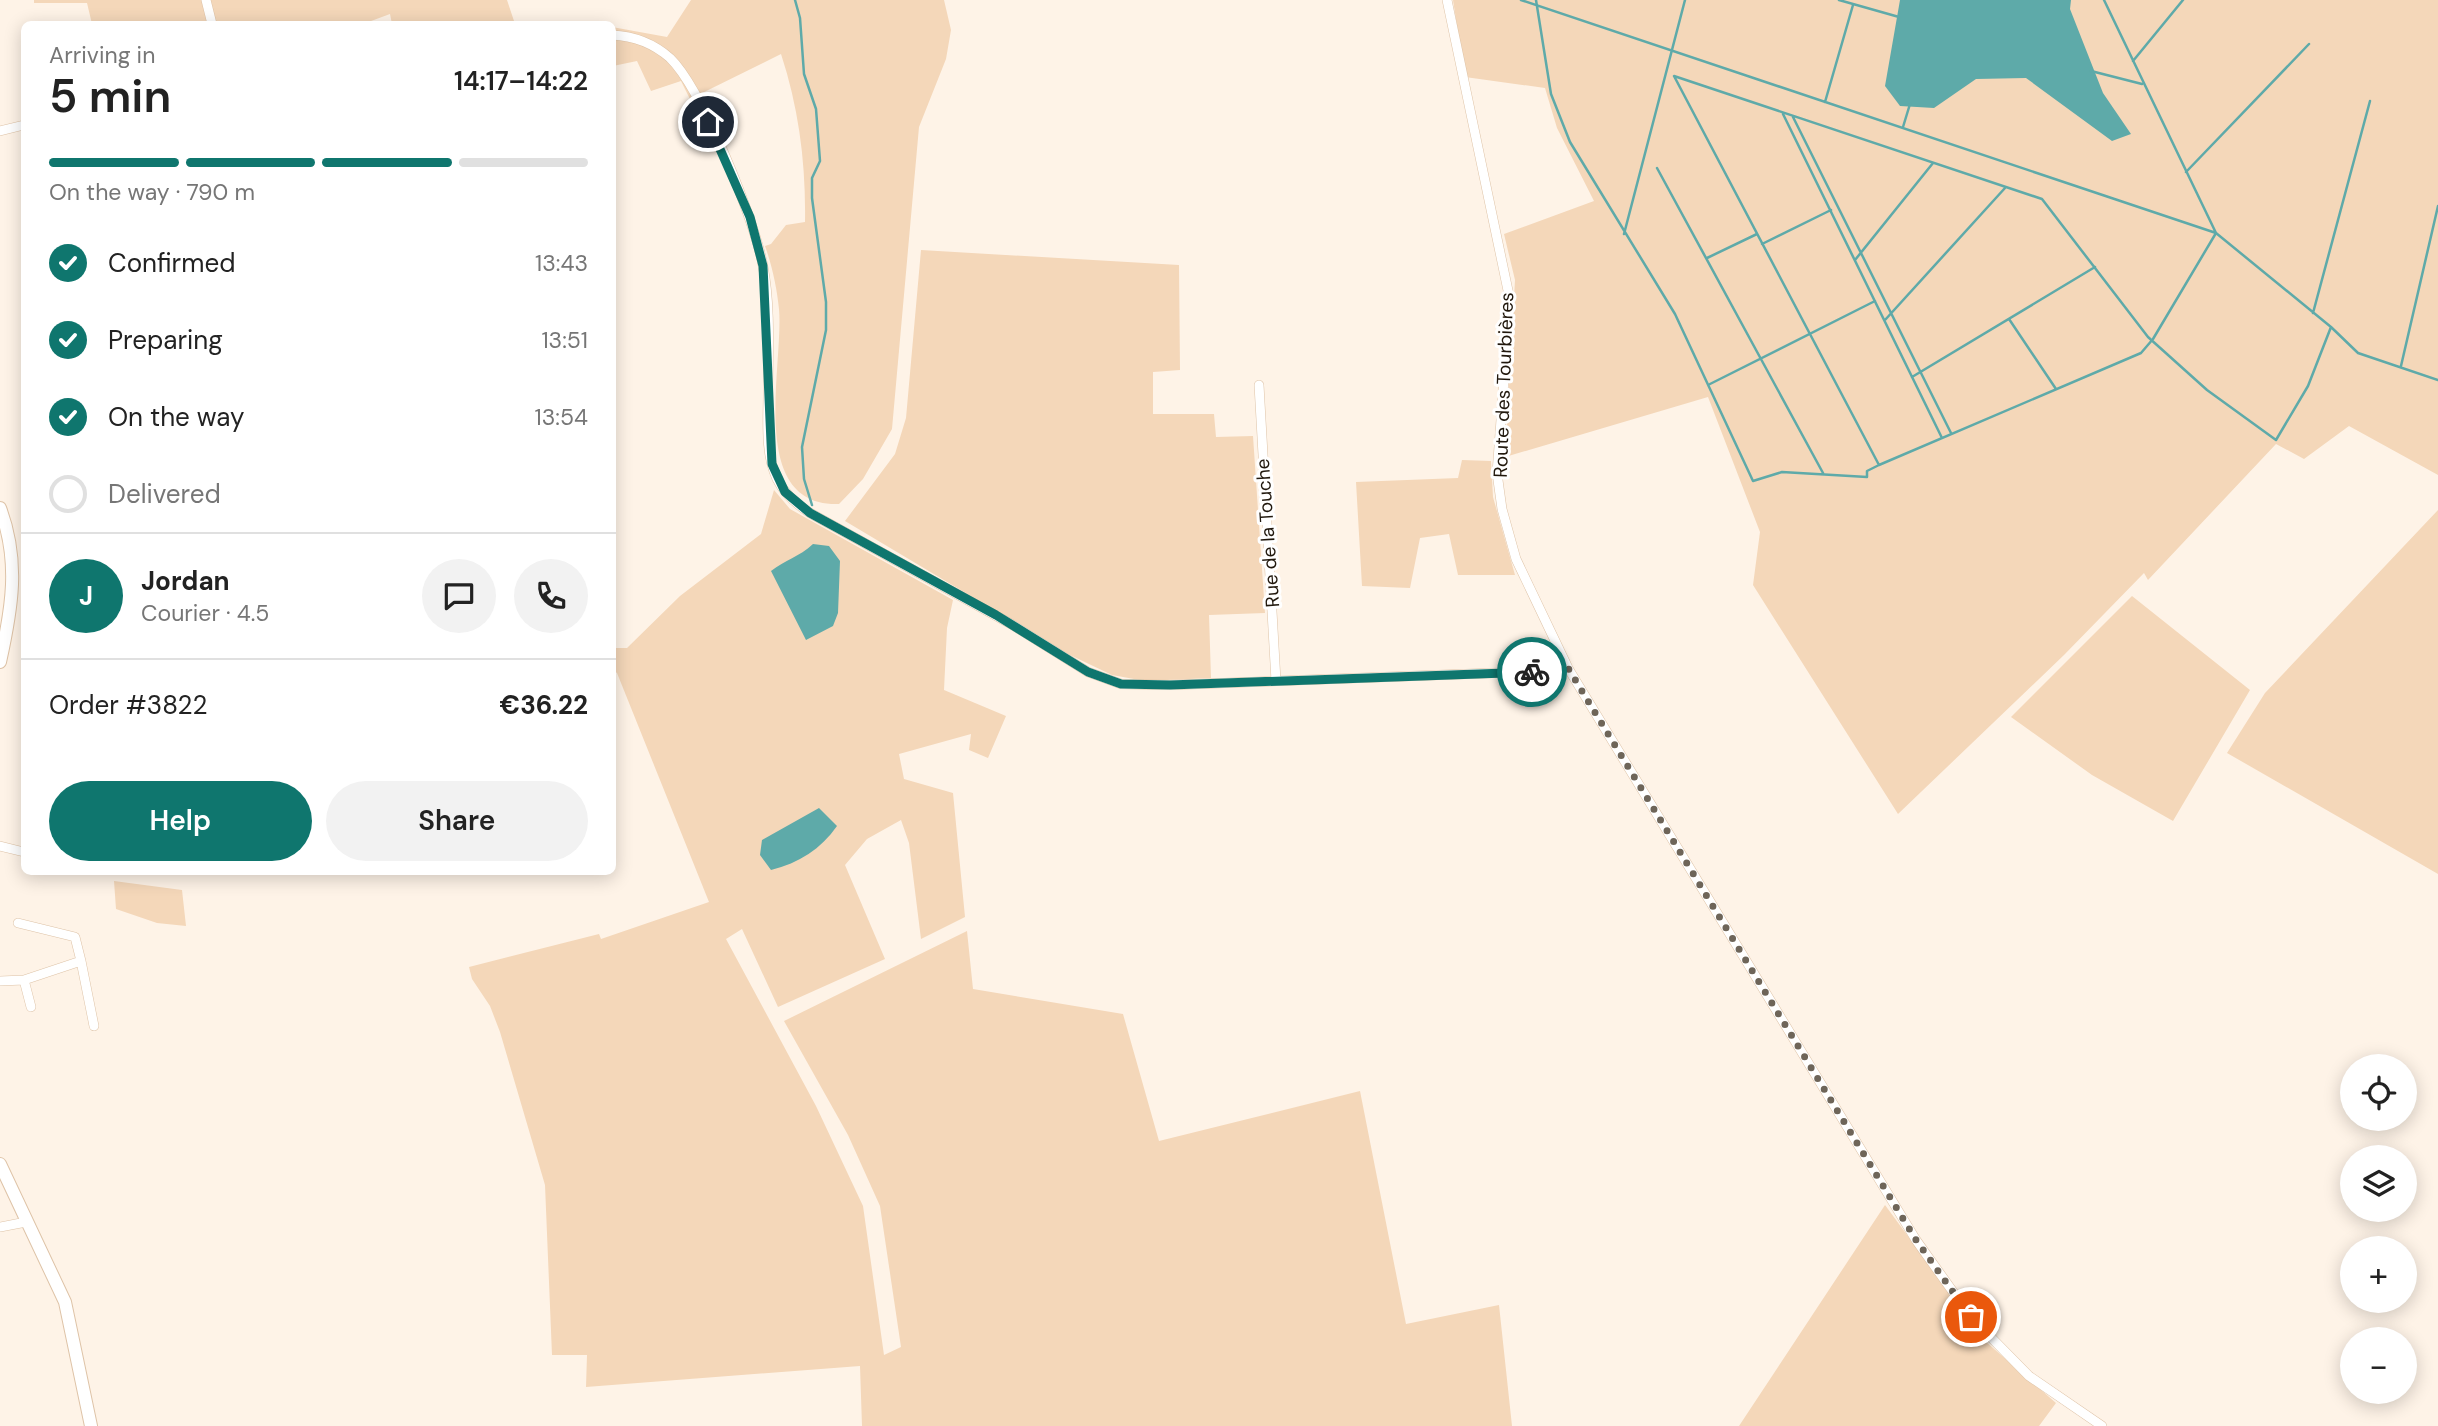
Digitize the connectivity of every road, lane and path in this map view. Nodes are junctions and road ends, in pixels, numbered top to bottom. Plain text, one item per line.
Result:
1 (206, 0) edge
2 (1447, 0) edge
3 (211, 21) edge
4 (616, 36) edge
5 (21, 126) edge
6 (0, 131) edge
7 (1259, 385) dead end
8 (0, 508) edge
9 (0, 662) edge
10 (1568, 668) junction
11 (1276, 681) junction
12 (0, 846) edge
13 (21, 851) edge
14 (18, 923) dead end
15 (81, 961) junction
16 (24, 980) junction
17 (0, 981) edge
18 (31, 1007) dead end
19 (94, 1026) dead end
20 (0, 1164) edge
21 (26, 1222) junction
22 (0, 1227) edge
23 (91, 1426) edge
24 (2102, 1426) edge

1 - 3 street
2 - 10 street, Route des Tourbières
4 - 11 street
5 - 6 street
7 - 11 street, Rue de la Touche
8 - 9 main road
10 - 11 street
10 - 24 street, Route des Tourbières
12 - 13 street
14 - 15 street
15 - 16 street
15 - 19 street
16 - 17 street
16 - 18 street
20 - 21 main road
21 - 22 street
21 - 23 main road

